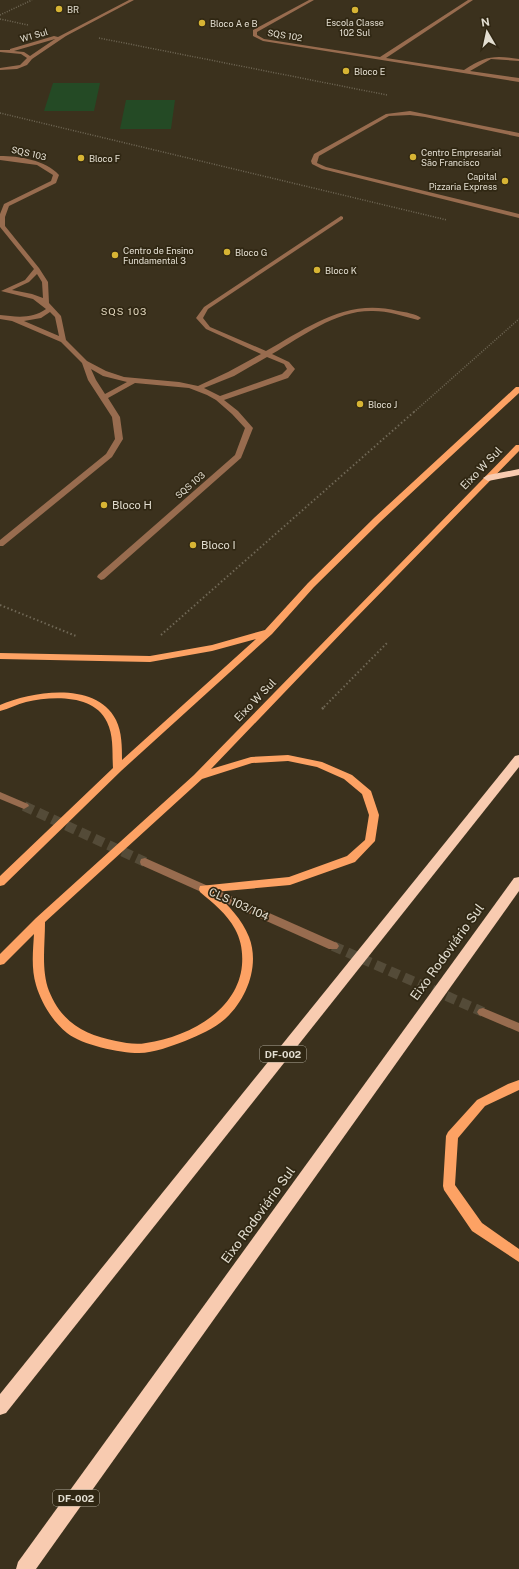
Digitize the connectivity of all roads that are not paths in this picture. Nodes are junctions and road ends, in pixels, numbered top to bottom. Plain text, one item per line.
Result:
1 (132, 0) edge
2 (312, 0) edge
3 (471, 0) edge
4 (66, 34) junction
5 (0, 51) edge
6 (8, 51) junction
7 (30, 58) junction
8 (382, 58) junction
9 (519, 60) edge
10 (0, 69) edge
11 (466, 71) junction
12 (519, 80) edge
13 (519, 135) edge
14 (0, 158) edge
15 (519, 216) edge
16 (341, 218) dead end
17 (37, 269) junction
18 (2, 292) edge
19 (46, 302) junction
20 (50, 309) junction
21 (0, 317) edge
22 (418, 318) dead end
23 (15, 320) junction
24 (63, 342) junction
25 (268, 354) junction
26 (85, 362) junction
27 (134, 381) junction
28 (199, 388) junction
29 (519, 389) edge
30 (104, 398) junction
31 (219, 399) junction
32 (519, 447) edge
33 (519, 472) edge
34 (488, 478) junction
35 (0, 544) edge
36 (100, 577) dead end
37 (269, 632) junction
38 (0, 656) edge
39 (0, 708) edge
40 (519, 759) edge
41 (118, 769) junction
42 (198, 777) junction
43 (0, 795) edge
44 (24, 806) tunnel mouth
45 (145, 862) tunnel mouth
46 (519, 881) edge
47 (0, 882) edge
48 (204, 889) junction
49 (40, 921) junction
50 (333, 946) tunnel mouth
51 (0, 961) edge
52 (483, 1012) tunnel mouth
53 (519, 1028) edge
54 (519, 1085) edge
55 (519, 1256) edge
56 (0, 1407) edge
57 (24, 1569) edge

1 - 4 street, W1 Sul
2 - 8 street, SQS 102
3 - 8 street
4 - 6 street, W1 Sul
4 - 7 street, W1 Sul
5 - 6 street
6 - 7 street
7 - 10 street, W1 Sul
8 - 11 street, SQS 102
9 - 11 street
11 - 12 street, SQS 102
13 - 15 street
14 - 17 street, SQS 103
16 - 25 street
17 - 18 street
17 - 19 street, SQS 103
18 - 19 street
19 - 20 street, SQS 103
20 - 23 street, SQS 103
20 - 24 street, SQS 103
21 - 23 street, SQS 103
22 - 25 street
23 - 24 street, SQS 103
24 - 26 street, SQS 103
25 - 28 street
25 - 31 street
26 - 27 street, SQS 103
26 - 30 street, SQS 103
27 - 28 street, SQS 103
27 - 30 street
28 - 31 street, SQS 103
29 - 37 main road
30 - 35 street, SQS 103
31 - 36 street, SQS 103
32 - 34 main road, Eixo W Sul
33 - 34 highway
34 - 42 main road, Eixo W Sul
37 - 38 main road
37 - 41 main road
39 - 41 main road
40 - 56 highway, DF-002
41 - 47 main road
42 - 48 main road
42 - 49 main road, Eixo W Sul
43 - 44 street
45 - 48 street, CLS 103/104
46 - 57 highway, Eixo Rodoviário Sul / DF-002
48 - 49 main road
48 - 50 street, CLS 103/104
49 - 51 main road, Eixo W Sul
52 - 53 street
54 - 55 main road

